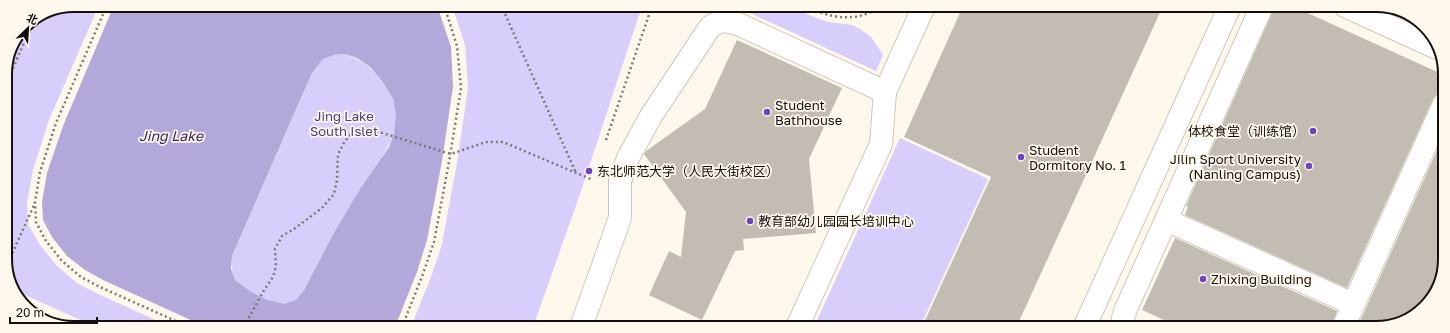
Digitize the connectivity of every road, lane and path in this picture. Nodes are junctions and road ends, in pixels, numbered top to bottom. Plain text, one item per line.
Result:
1 (104, 12) edge
2 (446, 12) edge
3 (505, 12) edge
4 (650, 12) edge
5 (820, 12) edge
6 (873, 12) edge
7 (921, 12) edge
8 (1221, 12) edge
9 (1259, 12) edge
10 (1358, 12) edge
11 (28, 32) edge
12 (1431, 45) edge
13 (12, 71) edge
14 (885, 92) junction
15 (1438, 117) edge
16 (606, 142) dead end
17 (451, 154) junction
18 (577, 173) junction
19 (597, 186) dead end
20 (35, 202) junction
21 (1166, 220) junction
22 (12, 254) edge
23 (1353, 304) junction
24 (176, 321) edge
25 (247, 321) edge
26 (404, 321) edge
27 (583, 321) edge
28 (801, 321) edge
29 (1087, 321) edge
30 (1123, 321) edge
31 (1346, 321) edge

1 - 20 path
2 - 17 path
3 - 18 path
4 - 16 path
5 - 6 path
7 - 14 lane
8 - 29 lane
9 - 21 lane
10 - 12 lane
11 - 13 path
14 - 27 lane
14 - 28 lane
15 - 23 lane
17 - 18 path
17 - 25 path
17 - 26 path
18 - 19 path
20 - 22 path
20 - 24 path
21 - 23 lane
21 - 30 lane
23 - 31 lane

